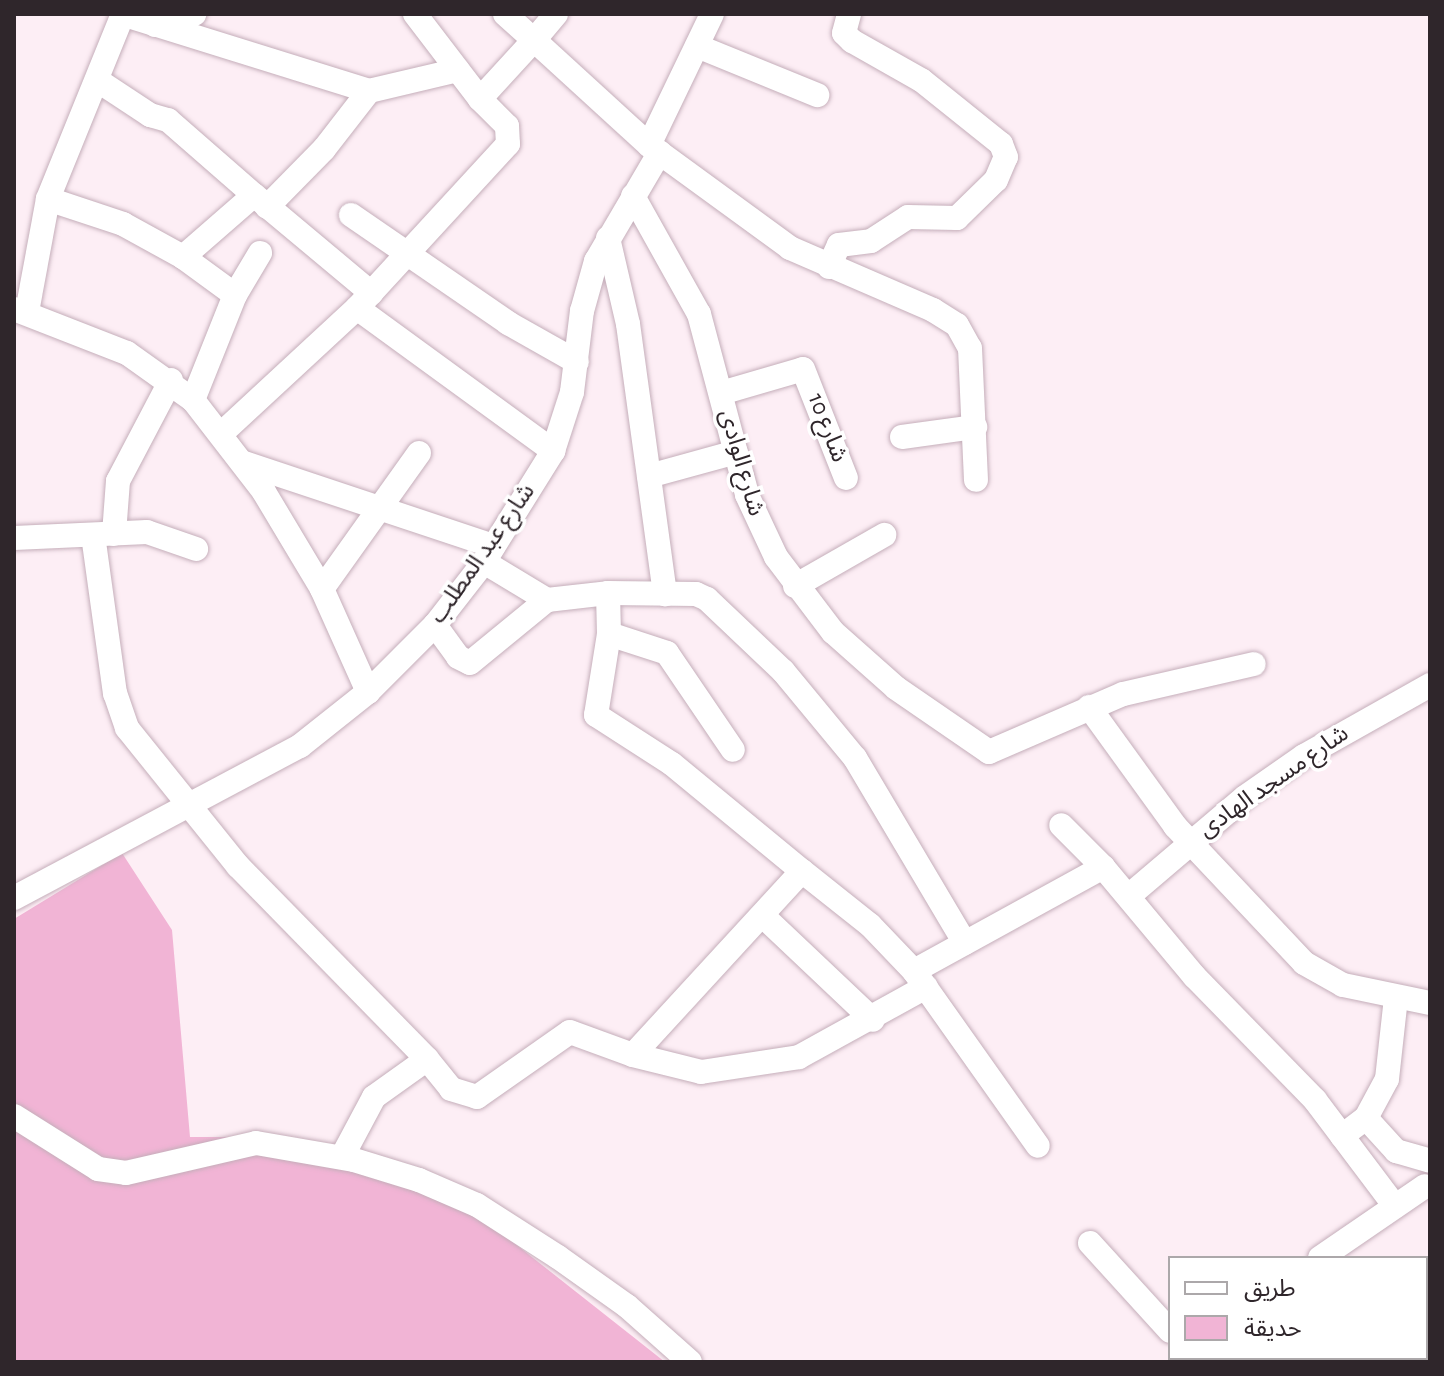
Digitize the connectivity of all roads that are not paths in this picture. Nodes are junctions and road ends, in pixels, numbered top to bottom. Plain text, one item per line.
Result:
1 (123, 14) edge
2 (194, 14) edge
3 (415, 14) edge
4 (505, 14) edge
5 (556, 14) edge
6 (849, 14) edge
7 (710, 15) edge
8 (155, 25) junction
9 (534, 40) junction
10 (697, 46) junction
11 (458, 70) junction
12 (97, 80) junction
13 (369, 91) junction
14 (817, 95) dead end
15 (480, 99) junction
16 (655, 149) junction
17 (633, 196) junction
18 (48, 199) junction
19 (260, 201) junction
20 (351, 215) dead end
21 (608, 238) junction
22 (260, 253) dead end
23 (408, 255) junction
24 (183, 257) junction
25 (829, 267) junction
26 (235, 295) junction
27 (364, 301) junction
28 (21, 311) edge
29 (577, 362) junction
30 (171, 380) junction
31 (721, 393) junction
32 (193, 400) junction
33 (975, 427) junction
34 (222, 433) junction
35 (902, 437) dead end
36 (553, 451) junction
37 (736, 452) junction
38 (419, 453) dead end
39 (244, 463) junction
40 (649, 476) junction
41 (846, 478) dead end
42 (976, 480) dead end
43 (382, 508) junction
44 (104, 534) junction
45 (884, 535) dead end
46 (14, 538) edge
47 (196, 549) dead end
48 (489, 554) junction
49 (795, 586) junction
50 (322, 589) junction
51 (608, 593) junction
52 (665, 594) junction
53 (547, 600) junction
54 (435, 625) junction
55 (609, 634) junction
56 (1254, 664) dead end
57 (1430, 685) edge
58 (368, 692) junction
59 (1089, 707) junction
60 (733, 750) dead end
61 (186, 803) junction
62 (1061, 825) dead end
63 (1188, 842) junction
64 (1103, 867) junction
65 (802, 871) junction
66 (1130, 895) junction
67 (14, 898) edge
68 (763, 916) junction
69 (965, 943) junction
70 (920, 979) junction
71 (1396, 997) junction
72 (1430, 1003) edge
73 (873, 1020) junction
74 (633, 1055) junction
75 (427, 1059) junction
76 (14, 1116) edge
77 (1366, 1118) junction
78 (1342, 1136) junction
79 (1038, 1146) dead end
80 (342, 1157) junction
81 (1430, 1161) edge
82 (1425, 1186) dead end
83 (1395, 1206) junction
84 (1090, 1243) dead end
85 (1323, 1256) edge
86 (1168, 1329) edge
87 (690, 1362) edge

1 - 8 street
1 - 12 street
2 - 8 street
3 - 11 street
4 - 9 street
5 - 9 street
6 - 25 street
7 - 10 street, شارع عبد المطلب
8 - 13 street
9 - 15 street
9 - 16 street
10 - 14 street
10 - 16 street, شارع عبد المطلب
11 - 13 street
11 - 15 street
12 - 18 street
12 - 19 street
13 - 19 street
15 - 23 street
16 - 17 street, شارع عبد المطلب
16 - 25 street
17 - 21 street, شارع عبد المطلب
17 - 31 street, شارع الوادى
18 - 24 street
18 - 28 street
19 - 24 street
19 - 27 street
20 - 23 street
21 - 29 street, شارع عبد المطلب
21 - 40 street
22 - 26 street
23 - 27 street
23 - 29 street
24 - 26 street
25 - 33 street
26 - 32 street
27 - 34 street
27 - 36 street
28 - 30 street
29 - 36 street, شارع عبد المطلب
30 - 32 street
30 - 44 street
31 - 37 street, شارع الوادى
31 - 41 street, شارع 10
32 - 34 street
33 - 35 street
33 - 42 street
34 - 39 street
36 - 48 street, شارع عبد المطلب
37 - 40 street
37 - 49 street, شارع الوادى
38 - 43 street
39 - 43 street
39 - 50 street
40 - 52 street
43 - 48 street
43 - 50 street
44 - 46 street
44 - 47 street
44 - 61 street
45 - 49 street
48 - 53 street
48 - 54 street, شارع عبد المطلب
49 - 59 street, شارع الوادى
50 - 58 street
51 - 52 street
51 - 53 street
51 - 55 street
52 - 69 street
53 - 54 street
54 - 58 street, شارع عبد المطلب
55 - 60 street
55 - 65 street
56 - 59 street
57 - 63 street, شارع مسجد الهادى
58 - 61 street, شارع عبد المطلب
59 - 63 street
61 - 67 street, شارع عبد المطلب
61 - 75 street
62 - 64 street
63 - 66 street, شارع مسجد الهادى
63 - 71 street
64 - 66 street
64 - 69 street
65 - 68 street
65 - 70 street
66 - 78 street
68 - 73 street
68 - 74 street
69 - 70 street
70 - 73 street
70 - 79 street
71 - 72 street
71 - 77 street
73 - 74 street
74 - 75 street
75 - 80 street
76 - 80 street
77 - 78 street
77 - 81 street
78 - 83 street
80 - 87 street
82 - 83 street
83 - 85 street
84 - 86 street

